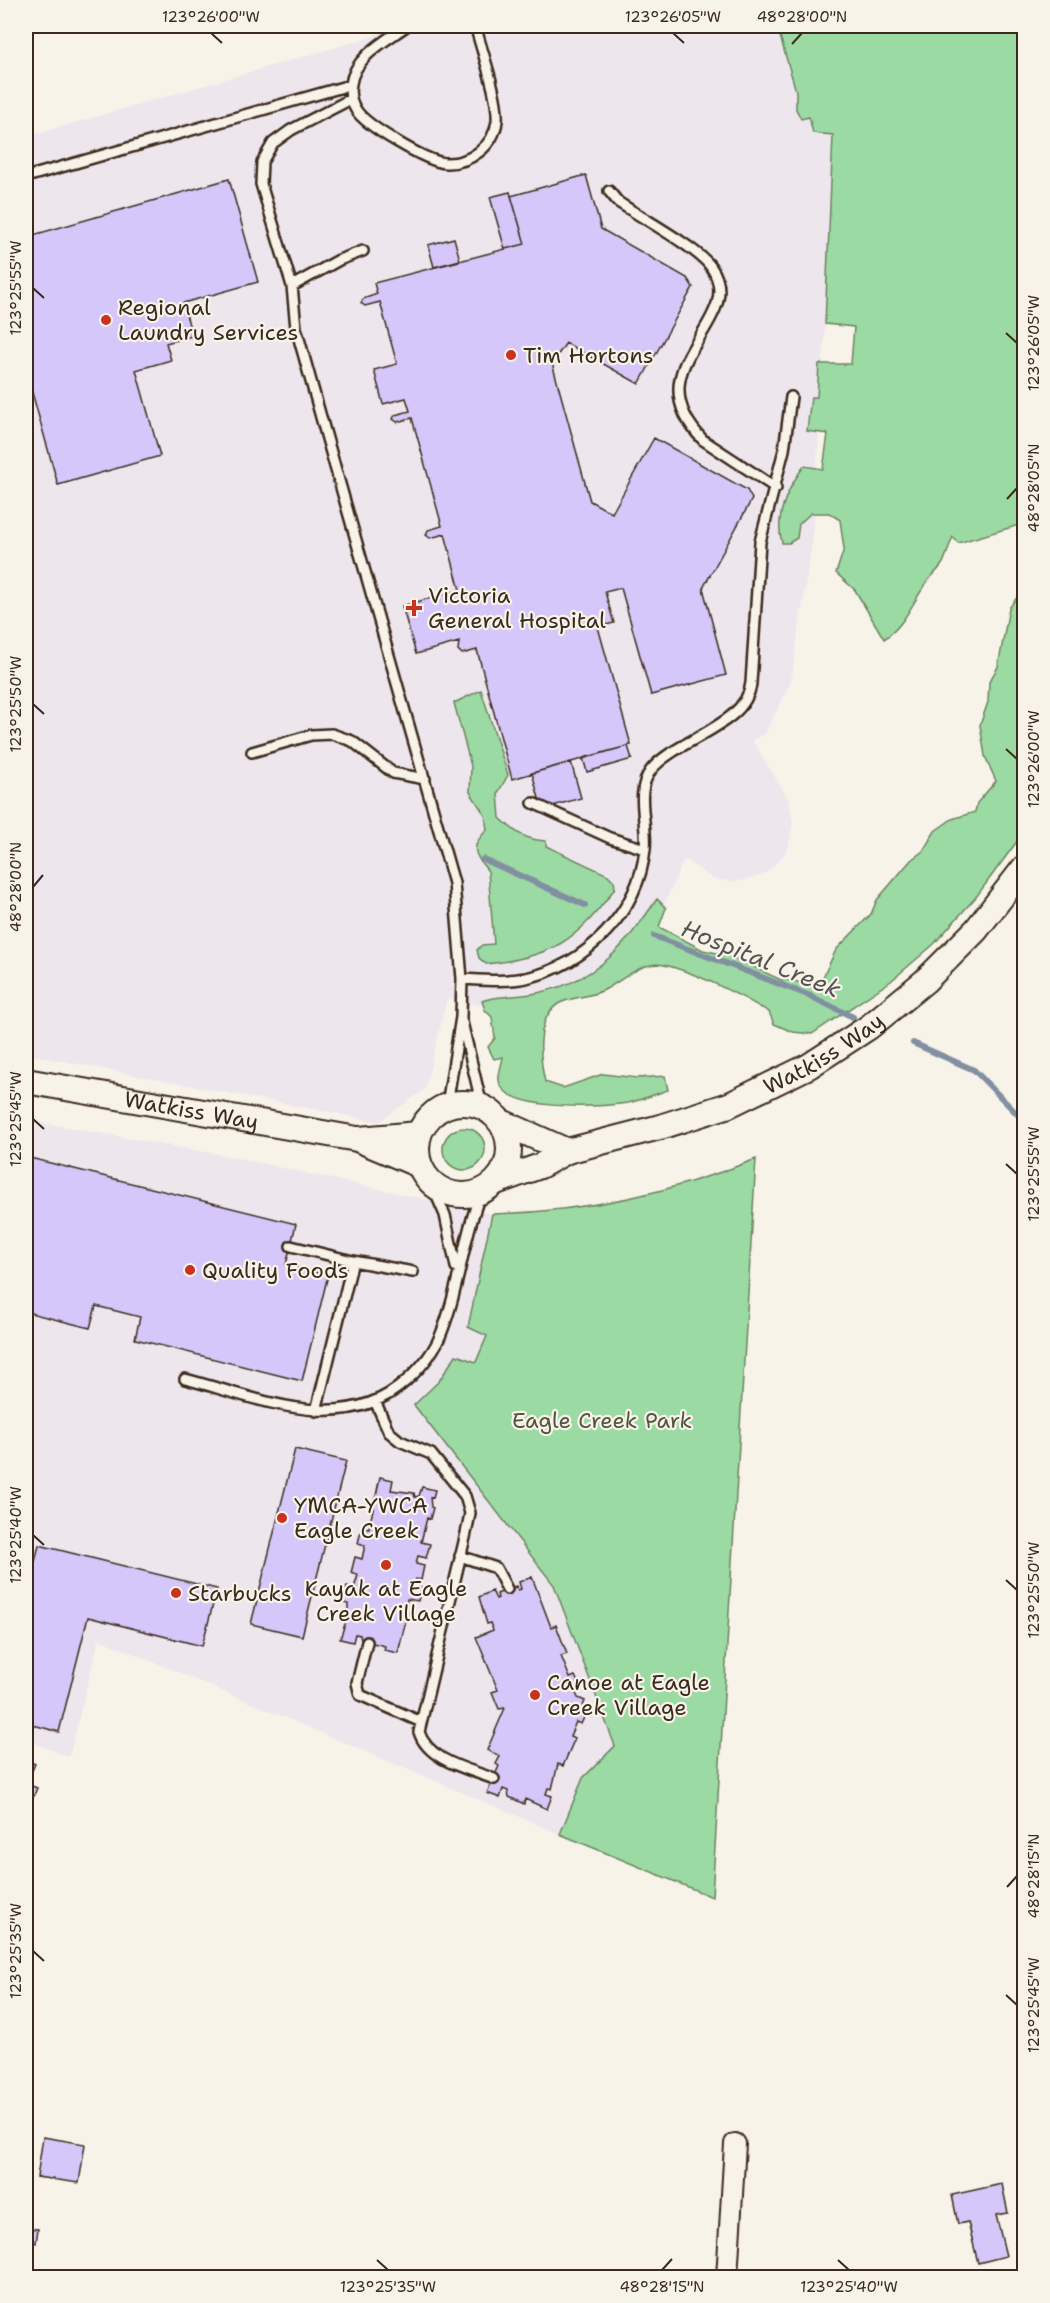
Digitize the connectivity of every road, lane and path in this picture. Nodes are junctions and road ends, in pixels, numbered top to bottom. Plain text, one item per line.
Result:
1 (406, 26) edge
2 (478, 26) edge
3 (350, 85) junction
4 (351, 99) junction
5 (26, 177) edge
6 (609, 191) dead end
7 (363, 251) dead end
8 (292, 286) junction
9 (790, 397) dead end
10 (327, 440) junction
11 (317, 443) dead end
12 (776, 488) junction
13 (343, 495) junction
14 (332, 497) dead end
15 (358, 550) junction
16 (347, 554) dead end
17 (374, 606) junction
18 (363, 609) dead end
19 (390, 661) junction
20 (378, 664) dead end
21 (252, 752) dead end
22 (424, 779) junction
23 (533, 803) dead end
24 (645, 849) junction
25 (1024, 868) edge
26 (462, 979) junction
27 (461, 1017) junction
28 (26, 1081) edge
29 (447, 1106) junction
30 (482, 1106) junction
31 (504, 1123) junction
32 (419, 1134) junction
33 (357, 1139) junction
34 (567, 1151) junction
35 (425, 1174) junction
36 (488, 1187) junction
37 (291, 1246) dead end
38 (353, 1261) junction
39 (413, 1272) dead end
40 (457, 1272) junction
41 (185, 1379) dead end
42 (375, 1401) junction
43 (316, 1411) junction
44 (460, 1556) junction
45 (507, 1589) dead end
46 (367, 1642) dead end
47 (419, 1721) junction
48 (494, 1779) dead end
49 (735, 2144) dead end
50 (727, 2277) edge

1 - 3 lane
2 - 4 lane
3 - 4 lane
3 - 5 lane
4 - 8 lane
6 - 12 lane
7 - 8 lane
8 - 10 lane
9 - 12 lane
10 - 11 lane
10 - 13 lane
12 - 24 lane
13 - 14 lane
13 - 15 lane
15 - 16 lane
15 - 17 lane
17 - 18 lane
17 - 19 lane
19 - 20 lane
19 - 22 lane
21 - 22 lane
22 - 26 lane
23 - 24 lane
24 - 26 lane
25 - 34 street, Watkiss Way
26 - 27 lane
27 - 29 lane
27 - 30 lane
28 - 33 street, Watkiss Way
29 - 30 street
29 - 32 street
30 - 31 street
31 - 34 street
31 - 36 street
32 - 33 street, Watkiss Way
32 - 35 street
33 - 35 street, Watkiss Way
34 - 36 street, Watkiss Way
35 - 36 street
35 - 40 lane
36 - 40 lane
37 - 38 lane
38 - 39 lane
38 - 43 lane
40 - 42 lane
41 - 43 lane
42 - 43 lane
42 - 44 lane
44 - 45 lane
44 - 47 lane
46 - 47 lane
47 - 48 lane
49 - 50 street

